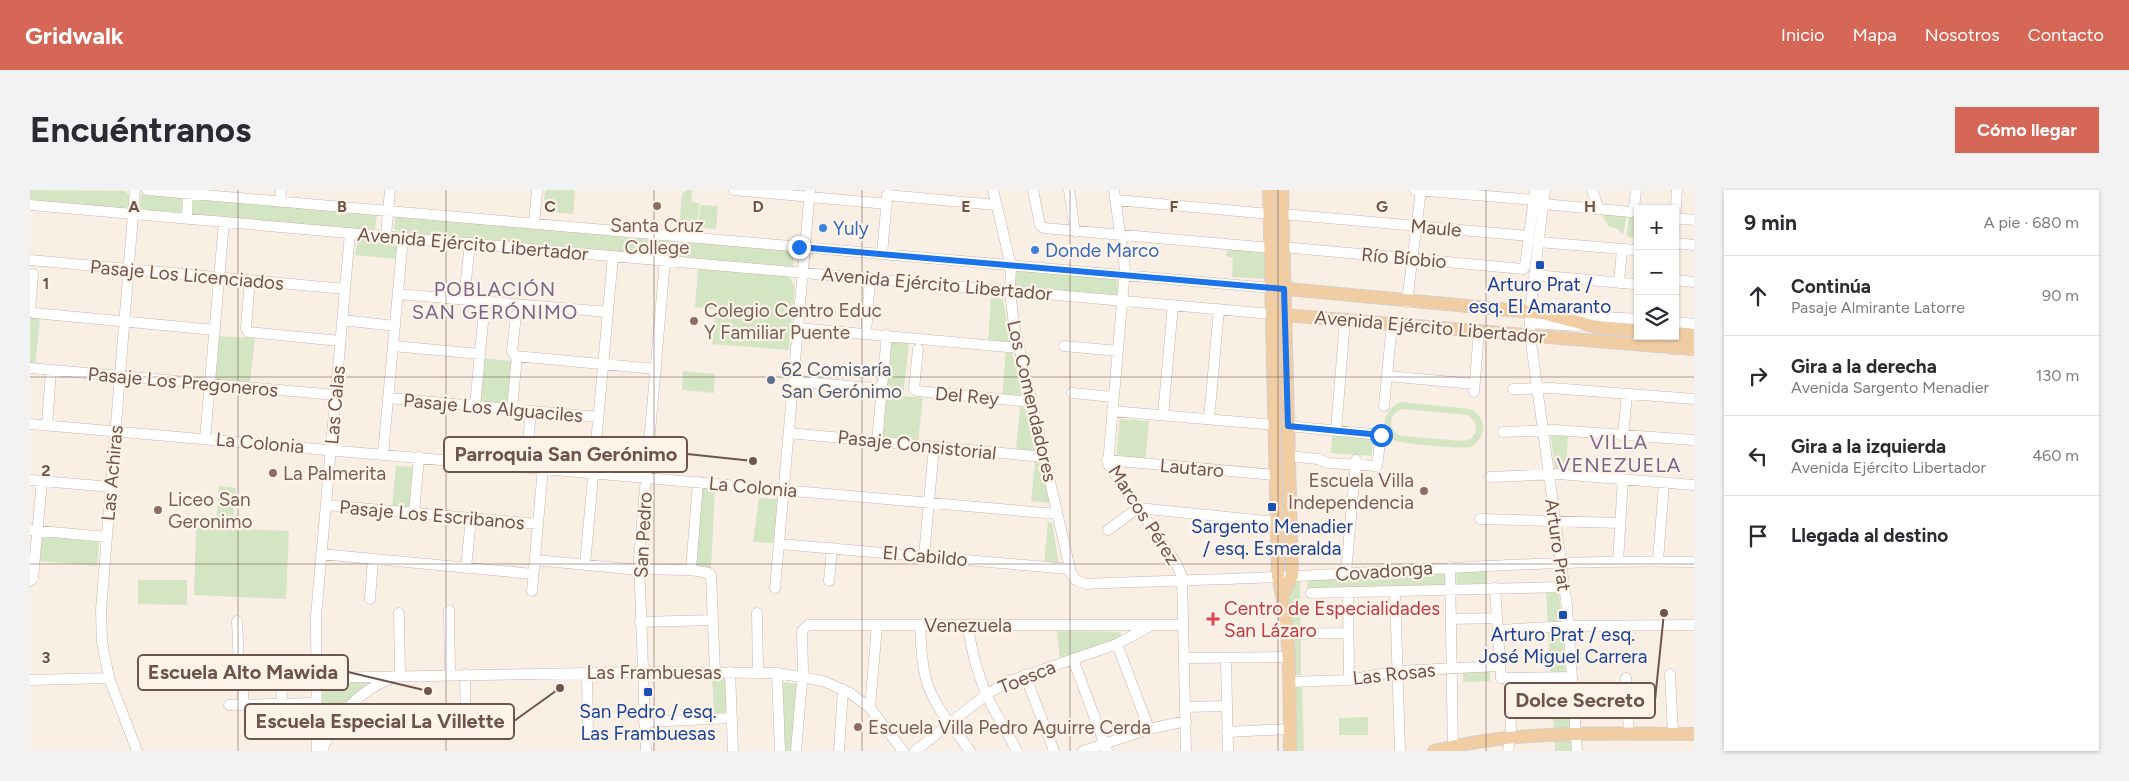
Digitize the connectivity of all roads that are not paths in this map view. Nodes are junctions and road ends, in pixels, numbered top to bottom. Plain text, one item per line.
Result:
1 (135, 190) edge
2 (147, 190) edge
3 (281, 190) edge
4 (390, 190) edge
5 (537, 190) edge
6 (734, 190) edge
7 (993, 190) edge
8 (1033, 190) edge
9 (1069, 190) edge
10 (1270, 190) edge
11 (1282, 190) edge
12 (1415, 190) edge
13 (1421, 190) edge
14 (1545, 190) edge
15 (1592, 190) edge
16 (1636, 190) edge
17 (1678, 190) edge
18 (188, 192) edge
19 (810, 194) edge
20 (1499, 194) edge
21 (1115, 195) edge
22 (887, 196) edge
23 (1537, 198) edge
24 (280, 202) junction
25 (30, 205) edge
26 (996, 205) junction
27 (1676, 205) edge
28 (1599, 209) junction
29 (388, 211) junction
30 (134, 214) junction
31 (1276, 214) junction
32 (187, 218) junction
33 (1679, 219) edge
34 (1694, 220) edge
35 (224, 222) junction
36 (534, 224) junction
37 (1416, 226) junction
38 (1075, 232) junction
39 (350, 233) junction
40 (1121, 235) junction
41 (386, 236) junction
42 (1529, 236) junction
43 (403, 238) junction
44 (1538, 242) junction
45 (470, 243) junction
46 (1679, 243) edge
47 (1694, 245) edge
48 (805, 248) junction
49 (1277, 248) junction
50 (1622, 249) junction
51 (1634, 250) edge
52 (882, 254) junction
53 (613, 256) junction
54 (1412, 259) junction
55 (30, 260) edge
56 (665, 260) junction
57 (1010, 266) junction
58 (130, 270) junction
59 (803, 272) junction
60 (33, 274) dead end
61 (1534, 274) junction
62 (1125, 275) junction
63 (219, 278) junction
64 (870, 278) junction
65 (1679, 280) edge
66 (1694, 282) edge
67 (1619, 283) junction
68 (1634, 284) dead end
69 (345, 289) junction
70 (1278, 289) junction
71 (1010, 290) junction
72 (249, 291) dead end
73 (398, 294) junction
74 (464, 299) junction
75 (1123, 300) junction
76 (485, 301) junction
77 (1407, 302) junction
78 (1173, 305) junction
79 (1219, 309) junction
80 (30, 310) edge
81 (608, 312) junction
82 (1279, 314) junction
83 (1552, 314) junction
84 (516, 315) dead end
85 (1634, 319) edge
86 (342, 320) junction
87 (1345, 320) junction
88 (1679, 322) edge
89 (125, 323) junction
90 (1530, 323) junction
91 (1392, 324) junction
92 (1694, 324) edge
93 (395, 326) junction
94 (798, 328) junction
95 (1597, 328) junction
96 (215, 330) junction
97 (1634, 330) edge
98 (1479, 331) junction
99 (1679, 333) edge
100 (866, 334) junction
101 (887, 335) junction
102 (1694, 335) edge
103 (340, 341) junction
104 (393, 346) junction
105 (1064, 346) dead end
106 (1019, 348) junction
107 (1673, 348) junction
108 (918, 349) dead end
109 (1694, 349) edge
110 (1118, 351) junction
111 (480, 354) junction
112 (516, 356) junction
113 (603, 364) junction
114 (30, 368) edge
115 (656, 369) junction
116 (51, 370) junction
117 (121, 376) junction
118 (1387, 376) junction
119 (794, 381) junction
120 (210, 384) junction
121 (1536, 388) junction
122 (882, 389) junction
123 (1513, 389) dead end
124 (1072, 393) dead end
125 (1627, 394) junction
126 (336, 395) junction
127 (1113, 397) junction
128 (389, 398) junction
129 (1694, 399) edge
130 (1031, 402) junction
131 (475, 406) junction
132 (1384, 406) dead end
133 (512, 409) junction
134 (531, 411) junction
135 (1112, 411) junction
136 (1163, 415) junction
137 (598, 417) junction
138 (1209, 420) junction
139 (30, 424) edge
140 (47, 425) junction
141 (1281, 426) junction
142 (1542, 430) junction
143 (116, 431) junction
144 (1336, 431) junction
145 (789, 432) junction
146 (1503, 432) dead end
147 (1623, 435) junction
148 (205, 439) junction
149 (1694, 440) edge
150 (877, 441) junction
151 (934, 447) junction
152 (331, 450) junction
153 (384, 454) junction
154 (1289, 456) junction
155 (419, 458) junction
156 (1044, 458) junction
157 (1107, 460) junction
158 (1356, 462) junction
159 (526, 467) junction
160 (543, 468) junction
161 (593, 473) junction
162 (1276, 475) junction
163 (1548, 475) junction
164 (1490, 476) dead end
165 (646, 477) junction
166 (1623, 479) junction
167 (30, 480) edge
168 (42, 481) junction
169 (698, 482) junction
170 (1664, 483) junction
171 (1694, 485) edge
172 (111, 487) junction
173 (784, 490) junction
174 (929, 502) junction
175 (326, 505) junction
176 (1138, 508) junction
177 (414, 513) junction
178 (1057, 514) junction
179 (471, 518) junction
180 (1480, 519) dead end
181 (1555, 520) junction
182 (1277, 522) junction
183 (1620, 523) junction
184 (538, 524) junction
185 (34, 530) edge
186 (1108, 530) dead end
187 (107, 536) junction
188 (779, 544) junction
189 (832, 548) junction
190 (321, 554) junction
191 (924, 556) junction
192 (374, 559) junction
193 (535, 560) junction
194 (1658, 561) junction
195 (1618, 562) junction
196 (1694, 562) edge
197 (1561, 563) junction
198 (585, 565) junction
199 (1450, 567) junction
200 (466, 568) junction
201 (639, 569) junction
202 (1070, 569) junction
203 (691, 570) junction
204 (1346, 573) junction
205 (534, 574) junction
206 (1292, 576) junction
207 (1278, 577) junction
208 (31, 580) edge
209 (1076, 580) joint
210 (1182, 580) junction
211 (829, 581) dead end
212 (1564, 587) junction
213 (775, 588) dead end
214 (1495, 588) junction
215 (1450, 589) junction
216 (1395, 590) junction
217 (532, 591) dead end
218 (1348, 592) junction
219 (1311, 593) dead end
220 (1283, 594) junction
221 (370, 599) dead end
222 (449, 610) dead end
223 (399, 613) dead end
224 (757, 614) dead end
225 (1497, 618) junction
226 (1451, 619) junction
227 (712, 620) junction
228 (237, 621) dead end
229 (640, 622) junction
230 (1694, 624) edge
231 (877, 625) junction
232 (920, 625) junction
233 (967, 625) junction
234 (1152, 625) junction
235 (1183, 625) junction
236 (1568, 626) junction
237 (1498, 630) junction
238 (1348, 633) junction
239 (1286, 634) junction
240 (1117, 644) junction
241 (1288, 657) junction
242 (1184, 658) junction
243 (1226, 658) junction
244 (1073, 659) junction
245 (1499, 666) junction
246 (316, 667) junction
247 (1452, 668) junction
248 (1398, 671) junction
249 (642, 672) junction
250 (715, 672) junction
251 (730, 672) junction
252 (758, 672) junction
253 (587, 673) junction
254 (777, 673) junction
255 (450, 674) junction
256 (465, 674) junction
257 (1670, 674) dead end
258 (400, 675) junction
259 (1025, 675) junction
260 (802, 677) junction
261 (109, 678) junction
262 (316, 678) junction
263 (1572, 678) junction
264 (1626, 678) dead end
265 (281, 679) dead end
266 (1505, 679) junction
267 (30, 680) edge
268 (1349, 680) junction
269 (1289, 682) junction
270 (243, 683) dead end
271 (843, 689) junction
272 (986, 695) junction
273 (316, 703) junction
274 (243, 704) junction
275 (282, 704) junction
276 (229, 705) dead end
277 (1227, 706) junction
278 (1185, 707) junction
279 (870, 708) junction
280 (732, 718) junction
281 (1186, 721) junction
282 (644, 722) junction
283 (951, 723) junction
284 (466, 726) dead end
285 (1149, 729) junction
286 (1290, 729) junction
287 (1227, 732) junction
288 (1576, 734) junction
289 (1629, 734) junction
290 (1673, 734) junction
291 (1694, 734) edge
292 (588, 737) dead end
293 (1509, 745) edge
294 (1106, 747) edge
295 (1453, 749) edge
296 (137, 751) edge
297 (317, 751) edge
298 (322, 751) edge
299 (646, 751) edge
300 (733, 751) edge
301 (780, 751) edge
302 (796, 751) edge
303 (839, 751) edge
304 (903, 751) edge
305 (915, 751) edge
306 (970, 751) edge
307 (1017, 751) edge
308 (1054, 751) edge
309 (1083, 751) edge
310 (1186, 751) edge
311 (1228, 751) edge
312 (1290, 751) edge
313 (1400, 751) edge
314 (1434, 751) edge
315 (1577, 751) edge

1 - 30 street, Las Achiras
2 - 18 street, Avenida Ejército Libertador
3 - 24 street
4 - 29 street
5 - 36 street
6 - 19 street
7 - 26 street, Los Comendadores
8 - 38 street, Río Bíobio
9 - 38 street
10 - 31 main road
11 - 31 main road
12 - 13 street
13 - 20 street
13 - 37 street
14 - 23 street, Arturo Prat
15 - 28 street
16 - 28 street
17 - 27 street
18 - 24 street, Avenida Ejército Libertador
18 - 32 street
19 - 22 street
19 - 48 street
20 - 23 street
21 - 31 street, Maule
21 - 40 street, Marcos Pérez
22 - 26 street
22 - 52 street
23 - 28 street
23 - 42 street
23 - 44 street, Arturo Prat
24 - 29 street, Avenida Ejército Libertador
25 - 30 street, Avenida Ejército Libertador
26 - 57 street, Los Comendadores
29 - 36 street, Avenida Ejército Libertador
29 - 41 street
30 - 32 street, Avenida Ejército Libertador
30 - 58 street, Las Achiras
31 - 37 street, Maule
31 - 49 main road
32 - 35 street, Avenida Ejército Libertador
33 - 34 street
35 - 39 street, Avenida Ejército Libertador
35 - 63 street
36 - 48 street, Avenida Ejército Libertador
37 - 42 street, Maule
37 - 54 street
38 - 40 street, Río Bíobio
39 - 41 street, Avenida Ejército Libertador
39 - 69 street, Las Calas
40 - 49 street, Río Bíobio
40 - 62 street, Marcos Pérez
41 - 43 street, Avenida Ejército Libertador
42 - 54 street, Río Bíobio
43 - 45 street, Avenida Ejército Libertador
43 - 73 street
44 - 50 street
44 - 61 street, Arturo Prat
45 - 53 street, Avenida Ejército Libertador
45 - 74 street
46 - 47 street
48 - 52 street, Avenida Ejército Libertador
48 - 59 street
49 - 54 street, Río Bíobio
49 - 70 main road
50 - 51 street
50 - 67 street
52 - 57 street, Avenida Ejército Libertador
53 - 56 street, Avenida Ejército Libertador
53 - 81 street
54 - 77 street
55 - 58 street, Pasaje Los Licenciados
56 - 59 street, Avenida Ejército Libertador
56 - 115 street, San Pedro
57 - 62 street, Avenida Ejército Libertador
57 - 71 street, Los Comendadores
58 - 63 street, Pasaje Los Licenciados
58 - 89 street, Las Achiras
59 - 64 street, Avenida Ejército Libertador
59 - 94 street
60 - 80 street
61 - 67 street
61 - 90 street, Arturo Prat
62 - 70 street, Avenida Ejército Libertador
62 - 75 street, Marcos Pérez
63 - 69 street, Pasaje Los Licenciados
63 - 96 street
64 - 71 street, Avenida Ejército Libertador
64 - 100 street
65 - 66 street
67 - 68 street
69 - 86 street, Las Calas
70 - 77 main road, Avenida Ejército Libertador
70 - 82 main road
71 - 75 street, Avenida Ejército Libertador
71 - 106 street, Los Comendadores
72 - 103 street
73 - 74 street
73 - 93 street
74 - 76 street
75 - 78 street, Avenida Ejército Libertador
75 - 110 street, Marcos Pérez
76 - 81 street
76 - 111 street
77 - 90 main road, Avenida Ejército Libertador
78 - 79 street, Avenida Ejército Libertador
78 - 136 street
79 - 82 street, Avenida Ejército Libertador
79 - 138 street
80 - 89 street
81 - 113 street
82 - 87 main road, Avenida Ejército Libertador
82 - 141 main road
83 - 85 street
83 - 90 main road, Avenida Ejército Libertador
83 - 95 main road, Avenida Ejército Libertador
84 - 112 street
86 - 93 street
86 - 103 street, Las Calas
87 - 91 main road, Avenida Ejército Libertador
87 - 144 street
88 - 92 street
89 - 96 street
89 - 117 street, Las Achiras
90 - 95 street, Avenida Ejército Libertador
90 - 98 main road, Avenida Ejército Libertador
90 - 107 main road, Avenida Ejército Libertador
90 - 121 street, Arturo Prat
91 - 98 main road, Avenida Ejército Libertador
91 - 118 street
93 - 104 street
94 - 100 street
94 - 119 street
95 - 97 main road, Avenida Ejército Libertador
96 - 120 street
98 - 118 street
99 - 102 main road
100 - 101 street
101 - 106 street
101 - 122 street
102 - 107 main road
103 - 126 street, Las Calas
104 - 111 street
104 - 128 street
105 - 110 street
106 - 130 street, Los Comendadores
107 - 109 main road, Avenida Ejército Libertador
108 - 130 street, Del Rey
110 - 127 street, Marcos Pérez
111 - 131 street
112 - 113 street
112 - 133 street
113 - 115 street
113 - 137 street
114 - 116 street, Pasaje Los Pregoneros
115 - 165 street, San Pedro
116 - 117 street, Pasaje Los Pregoneros
116 - 140 street
117 - 120 street, Pasaje Los Pregoneros
117 - 143 street, Las Achiras
118 - 132 street
119 - 122 street
119 - 145 street
120 - 126 street, Pasaje Los Pregoneros
120 - 148 street
121 - 123 street
121 - 125 street
121 - 142 street, Arturo Prat
122 - 150 street
124 - 127 street
125 - 129 street
125 - 147 street
126 - 152 street, Las Calas
127 - 135 street, Marcos Pérez
128 - 131 street, Pasaje Los Alguaciles
128 - 153 street
130 - 156 street, Los Comendadores
131 - 133 street, Pasaje Los Alguaciles
133 - 134 street, Pasaje Los Alguaciles
134 - 137 street, Pasaje Los Alguaciles
134 - 159 street
135 - 136 street
135 - 157 street, Marcos Pérez
136 - 138 street
137 - 161 street
138 - 141 street
139 - 140 street, La Colonia
140 - 143 street, La Colonia
141 - 144 street
141 - 154 main road
141 - 162 main road
142 - 146 street
142 - 147 street
142 - 163 street, Arturo Prat
143 - 148 street, La Colonia
143 - 172 street, Las Achiras
144 - 158 street
145 - 150 street, Pasaje Consistorial
145 - 173 street
147 - 149 street
148 - 152 street, La Colonia
150 - 151 street, Pasaje Consistorial
151 - 156 street, Pasaje Consistorial
151 - 174 street
152 - 153 street, La Colonia
152 - 175 street, Las Calas
153 - 155 street, La Colonia
154 - 158 street
154 - 206 main road
155 - 159 street, La Colonia
155 - 177 street
156 - 178 street, Los Comendadores
157 - 162 street, Lautaro
157 - 176 street, Marcos Pérez
158 - 204 street
159 - 160 street, La Colonia
160 - 161 street, La Colonia
160 - 184 street
161 - 165 street, La Colonia
161 - 198 street
162 - 182 main road
163 - 164 street
163 - 166 street
163 - 181 street, Arturo Prat
165 - 169 street, La Colonia
165 - 201 street, San Pedro
166 - 170 street
166 - 183 street
167 - 168 street
168 - 172 street
168 - 185 street
169 - 173 street, La Colonia
169 - 203 street
170 - 171 street
170 - 194 street
172 - 187 street, Las Achiras
173 - 174 street, La Colonia
173 - 188 street
174 - 178 street, La Colonia
174 - 191 street
175 - 177 street, Pasaje Los Escribanos
175 - 190 street, Las Calas
176 - 182 street
176 - 186 street
176 - 210 street, Marcos Pérez
177 - 179 street, Pasaje Los Escribanos
178 - 202 street, Los Comendadores
179 - 184 street, Pasaje Los Escribanos
179 - 200 street
180 - 181 street
181 - 183 street
181 - 197 street, Arturo Prat
182 - 207 main road
183 - 195 street
184 - 193 street
185 - 187 street
185 - 208 street
187 - 261 street, Las Achiras
188 - 189 street, El Cabildo
188 - 213 street
189 - 191 street, El Cabildo
189 - 211 street
190 - 192 street
190 - 246 street, Las Calas
191 - 202 street, El Cabildo
192 - 200 street
192 - 221 street
193 - 198 street
193 - 205 street
194 - 195 street, Covadonga
194 - 196 street, Covadonga
195 - 197 street, Covadonga
197 - 199 street, Covadonga
197 - 212 street, Arturo Prat
198 - 201 street
199 - 204 street, Covadonga
199 - 215 street
200 - 205 street
201 - 203 street
201 - 229 street, San Pedro
202 - 209 street, Los Comendadores
203 - 227 street
204 - 206 street, Covadonga
205 - 217 street
206 - 207 street, Covadonga
206 - 220 main road
207 - 210 street, Covadonga
207 - 220 main road
209 - 210 street, Covadonga
210 - 235 street, Marcos Pérez
212 - 214 street
212 - 236 street, Arturo Prat
214 - 215 street
214 - 225 street
215 - 216 street
215 - 226 street
216 - 218 street
216 - 248 street
218 - 219 street
218 - 238 street
220 - 239 main road
222 - 255 street
223 - 258 street
224 - 252 street
225 - 226 street
225 - 237 street
226 - 247 street
227 - 229 street
227 - 250 street
228 - 246 street
229 - 249 street, San Pedro
230 - 236 street
231 - 232 street, Venezuela
231 - 260 street, Venezuela
231 - 279 street
232 - 233 street, Venezuela
232 - 283 street
233 - 234 street, Venezuela
233 - 272 street
234 - 235 street, Venezuela
234 - 240 street, Toesca
235 - 242 street, Marcos Pérez
236 - 237 street
236 - 263 street, Arturo Prat
237 - 245 street
238 - 239 street
238 - 268 street
239 - 241 main road
240 - 244 street, Toesca
240 - 285 street
241 - 243 street
241 - 269 main road
242 - 243 street
242 - 278 street, Marcos Pérez
243 - 277 street
244 - 259 street, Toesca
244 - 294 street
245 - 247 street, Las Rosas
245 - 266 street
246 - 262 street, Las Calas
247 - 248 street, Las Rosas
247 - 295 street
248 - 268 street, Las Rosas
248 - 313 street
249 - 250 street, Las Frambuesas
249 - 253 street, Las Frambuesas
249 - 282 street, San Pedro
250 - 251 street, Las Frambuesas
251 - 252 street, Las Frambuesas
251 - 280 street
252 - 254 street, Las Frambuesas
253 - 256 street, Las Frambuesas
253 - 292 street
254 - 260 street, Las Frambuesas
254 - 301 street
255 - 256 street, Las Frambuesas
255 - 258 street, Las Frambuesas
256 - 284 street
257 - 290 street
258 - 262 street, Las Frambuesas
258 - 298 street
259 - 272 street, Toesca
259 - 308 street
260 - 271 street, Las Frambuesas
260 - 302 street
261 - 267 street
261 - 296 street, Las Achiras
262 - 273 street, Las Calas
263 - 266 street
263 - 288 street, Arturo Prat
264 - 289 street
265 - 275 street
266 - 293 street
268 - 269 street, Las Rosas
269 - 286 main road
270 - 274 street
271 - 279 street, Las Frambuesas
271 - 303 street
272 - 283 street, Toesca
272 - 307 street
273 - 275 street
273 - 297 street, Las Calas
274 - 275 street
274 - 276 street
277 - 278 street
277 - 287 street
278 - 281 street, Marcos Pérez
279 - 304 street, Las Frambuesas
280 - 282 street
280 - 300 street
281 - 285 street
281 - 310 street, Marcos Pérez
282 - 299 street, San Pedro
283 - 305 street, Toesca
283 - 306 street
285 - 294 street
286 - 287 street
286 - 312 main road
287 - 311 street
288 - 289 main road
288 - 293 main road
288 - 315 street, Arturo Prat
289 - 290 main road
290 - 291 main road
293 - 295 main road
294 - 309 street
295 - 314 main road

